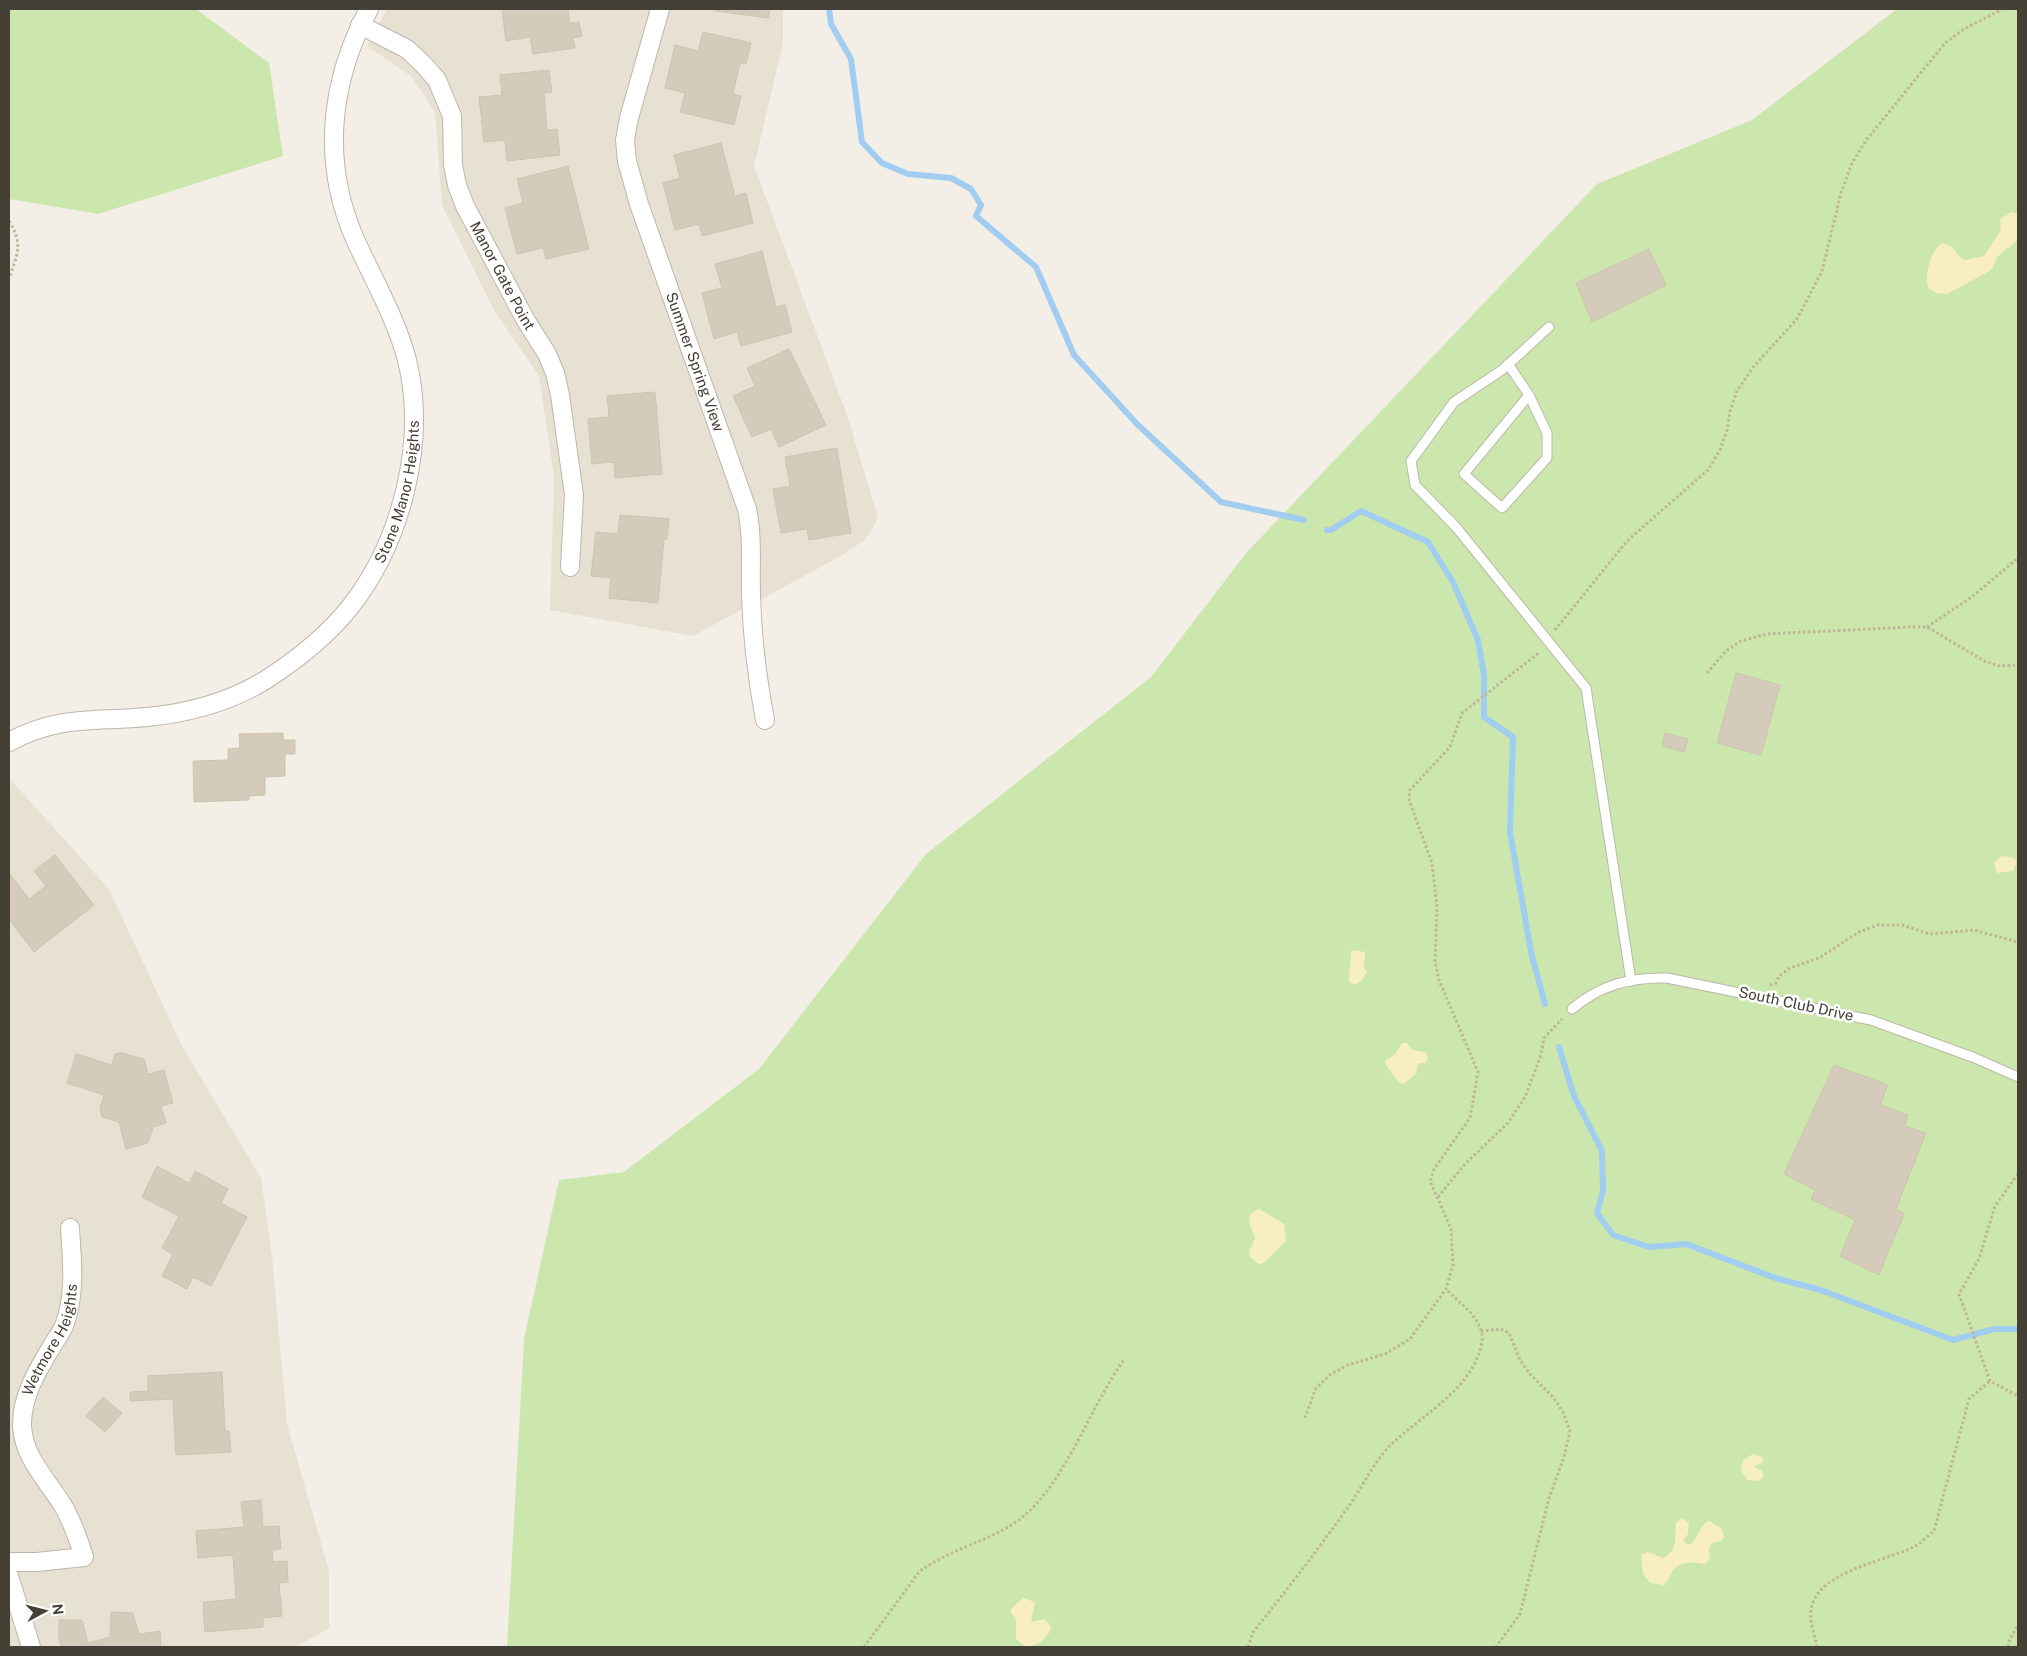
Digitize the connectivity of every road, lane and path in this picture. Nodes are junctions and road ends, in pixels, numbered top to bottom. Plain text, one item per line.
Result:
1 (369, 9) edge
2 (660, 9) edge
3 (2003, 9) edge
4 (360, 25) junction
5 (9, 221) edge
6 (9, 278) edge
7 (1549, 327) dead end
8 (1508, 364) junction
9 (1529, 395) junction
10 (2018, 558) edge
11 (570, 567) dead end
12 (1928, 627) junction
13 (1547, 641) junction
14 (2018, 665) edge
15 (1707, 673) dead end
16 (765, 720) dead end
17 (9, 742) edge
18 (2018, 942) edge
19 (1631, 981) junction
20 (1743, 994) junction
21 (1572, 1009) joint
22 (2018, 1077) edge
23 (2018, 1174) edge
24 (1438, 1197) junction
25 (70, 1228) dead end
26 (1446, 1289) junction
27 (1481, 1331) junction
28 (1124, 1360) dead end
29 (1990, 1381) junction
30 (2018, 1396) edge
31 (1305, 1418) dead end
32 (9, 1562) edge
33 (9, 1576) edge
34 (2018, 1625) edge
35 (31, 1647) edge
36 (864, 1647) edge
37 (1248, 1647) edge
38 (1496, 1647) edge
39 (1817, 1647) edge
40 (2008, 1647) edge

1 - 4 street, Stone Manor Heights
2 - 16 street, Summer Spring View
3 - 13 path
4 - 11 street, Manor Gate Point
4 - 17 street, Stone Manor Heights
5 - 6 path
7 - 8 lane
8 - 9 lane
8 - 13 lane
9 - 9 lane
10 - 12 path
12 - 14 path
12 - 15 path
13 - 19 lane
13 - 24 path
18 - 20 path
19 - 20 lane, South Club Drive
19 - 21 lane, South Club Drive
20 - 22 lane, South Club Drive
21 - 24 path
23 - 29 path
24 - 26 path
25 - 32 street, Wetmore Heights
26 - 27 path
26 - 31 path
27 - 37 path
27 - 38 path
28 - 36 path
29 - 30 path
29 - 39 path
33 - 35 street
34 - 40 path

